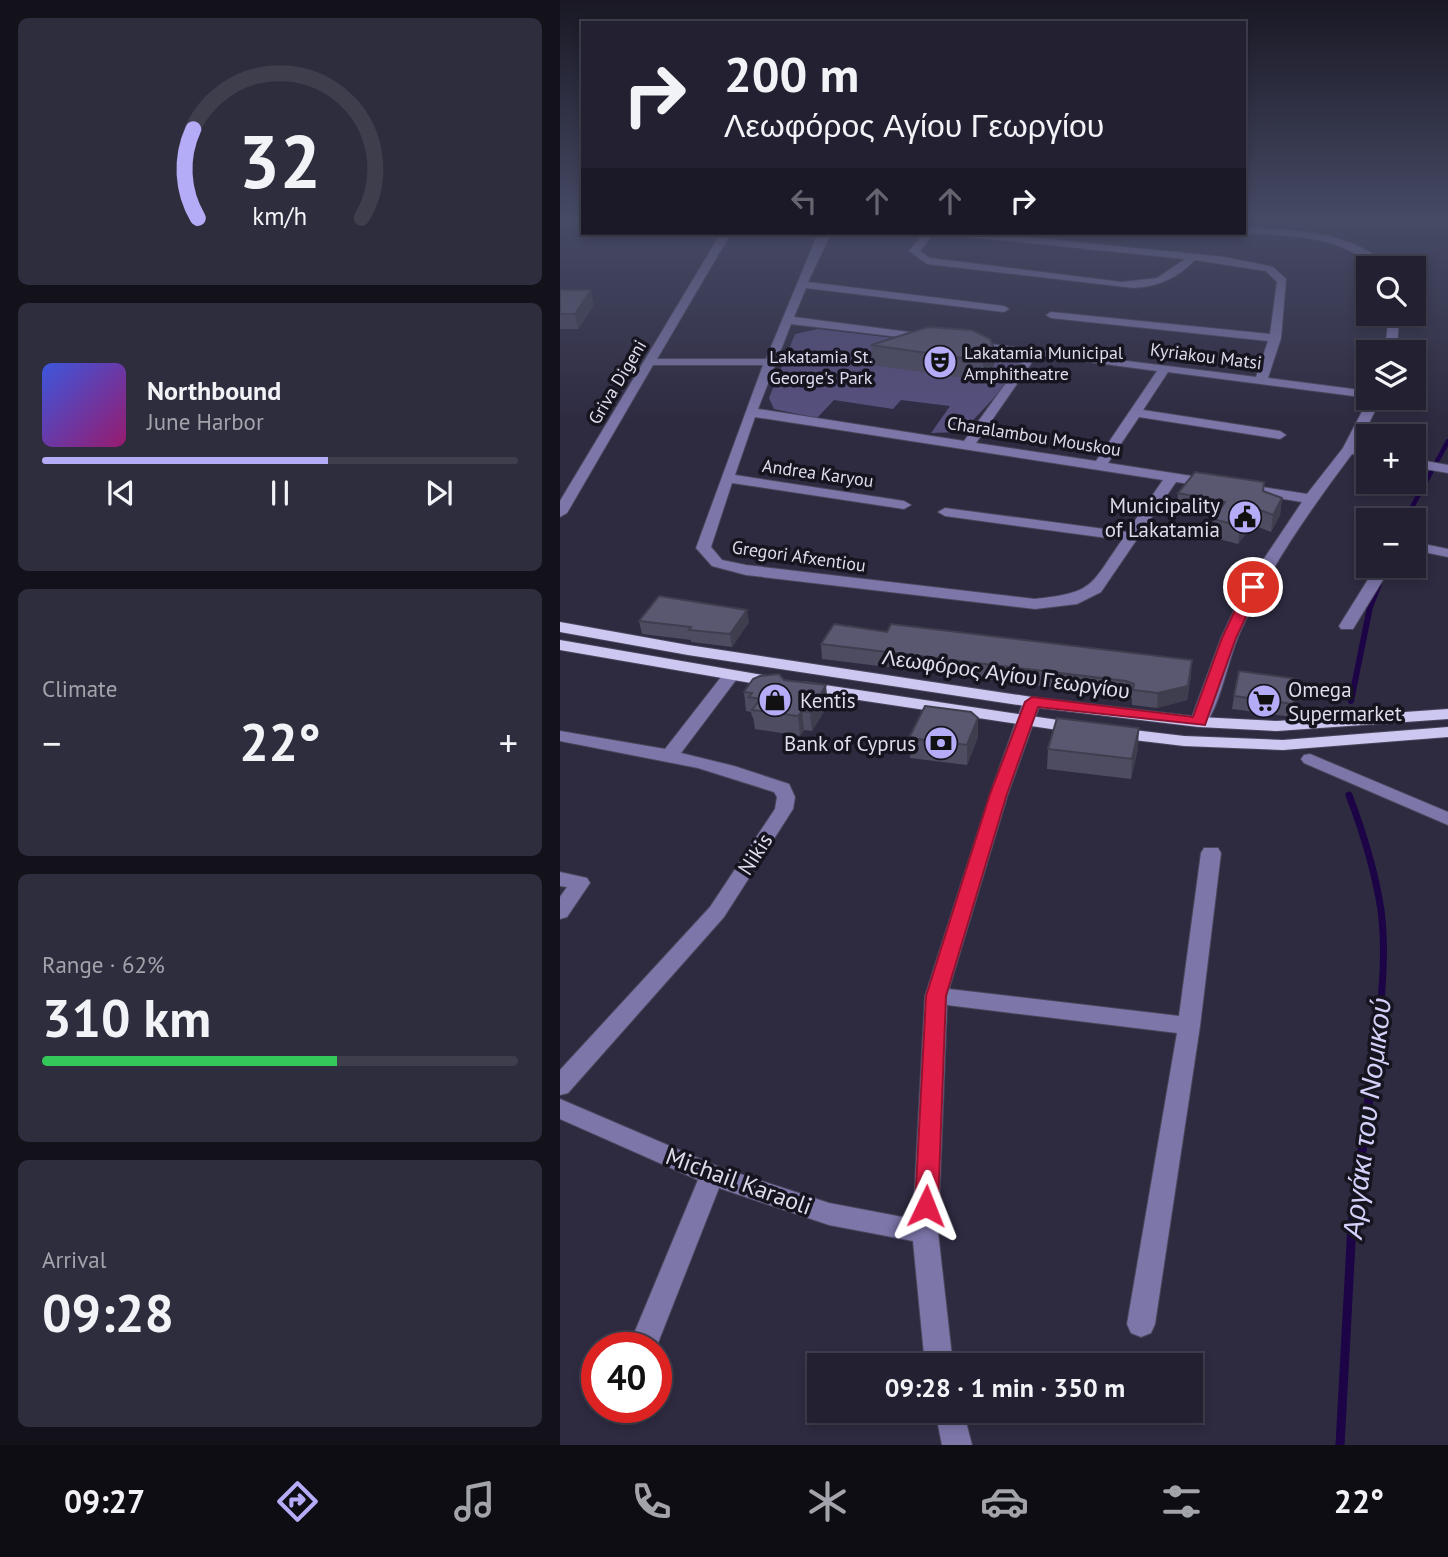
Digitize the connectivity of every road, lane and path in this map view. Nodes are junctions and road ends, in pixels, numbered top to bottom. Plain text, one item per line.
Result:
1 (695, 287) edge
2 (801, 287) edge
3 (830, 287) edge
4 (1281, 287) edge
5 (1004, 309) dead end
6 (1051, 315) dead end
7 (788, 320) junction
8 (1275, 338) junction
9 (936, 339) edge
10 (960, 342) edge
11 (1034, 352) junction
12 (652, 362) junction
13 (770, 362) junction
14 (1165, 368) junction
15 (1261, 381) junction
16 (1356, 393) edge
17 (1369, 410) edge
18 (750, 412) junction
19 (1136, 413) junction
20 (1280, 435) dead end
21 (968, 445) junction
22 (1349, 449) junction
23 (1356, 450) edge
24 (1426, 465) edge
25 (1100, 467) junction
26 (1448, 469) edge
27 (1172, 477) junction
28 (726, 478) junction
29 (1311, 499) junction
30 (904, 505) dead end
31 (945, 512) dead end
32 (560, 513) edge
33 (1132, 537) junction
34 (1426, 548) edge
35 (1448, 553) edge
36 (1377, 578) edge
37 (1347, 626) dead end
38 (560, 627) edge
39 (560, 645) edge
40 (731, 676) junction
41 (1028, 712) junction
42 (1448, 714) edge
43 (1199, 722) junction
44 (1448, 732) edge
45 (560, 736) edge
46 (670, 755) junction
47 (1310, 759) dead end
48 (1448, 819) edge
49 (1211, 853) dead end
50 (560, 879) edge
51 (560, 912) edge
52 (936, 996) junction
53 (1189, 1026) junction
54 (560, 1086) edge
55 (560, 1109) edge
56 (712, 1175) junction
57 (925, 1232) junction
58 (1141, 1324) dead end
59 (648, 1332) edge
60 (938, 1353) edge
61 (952, 1423) edge
62 (957, 1445) edge

1 - 12 street, Griva Digeni
2 - 7 street, Gregori Afxentiou
3 - 5 street
4 - 8 street
6 - 8 street
7 - 9 street
7 - 13 street, Gregori Afxentiou
8 - 15 street
10 - 11 street, Kyriakou Matsi
11 - 14 street, Kyriakou Matsi
11 - 21 street
12 - 13 street
12 - 32 street, Griva Digeni
13 - 18 street, Gregori Afxentiou
14 - 15 street, Kyriakou Matsi
14 - 19 street
15 - 16 street, Kyriakou Matsi
17 - 22 street
18 - 21 street, Charalambou Mouskou
18 - 28 street, Gregori Afxentiou
19 - 20 street
19 - 25 street
21 - 25 street, Charalambou Mouskou
22 - 23 street
22 - 29 street
24 - 26 street
25 - 27 street, Charalambou Mouskou
27 - 29 street, Charalambou Mouskou
27 - 33 street, Gregori Afxentiou
28 - 30 street, Andrea Karyou
28 - 33 street, Gregori Afxentiou
29 - 43 street
31 - 33 street
34 - 35 street
36 - 37 street
38 - 41 main road, Λεωφόρος Αγίου Γεωργίου
39 - 40 main road, Λεωφόρος Αγίου Γεωργίου
40 - 41 main road, Λεωφόρος Αγίου Γεωργίου
40 - 46 street
41 - 43 main road, Λεωφόρος Αγίου Γεωργίου
41 - 44 main road, Λεωφόρος Αγίου Γεωργίου
41 - 52 street
42 - 43 main road, Λεωφόρος Αγίου Γεωργίου
45 - 46 street, Nikis
46 - 54 street, Nikis
47 - 48 street
49 - 53 street
50 - 51 street
52 - 53 street
52 - 57 street
53 - 58 street
55 - 56 street, Michail Karaoli
56 - 57 street, Michail Karaoli
56 - 59 street
57 - 60 street
61 - 62 street

